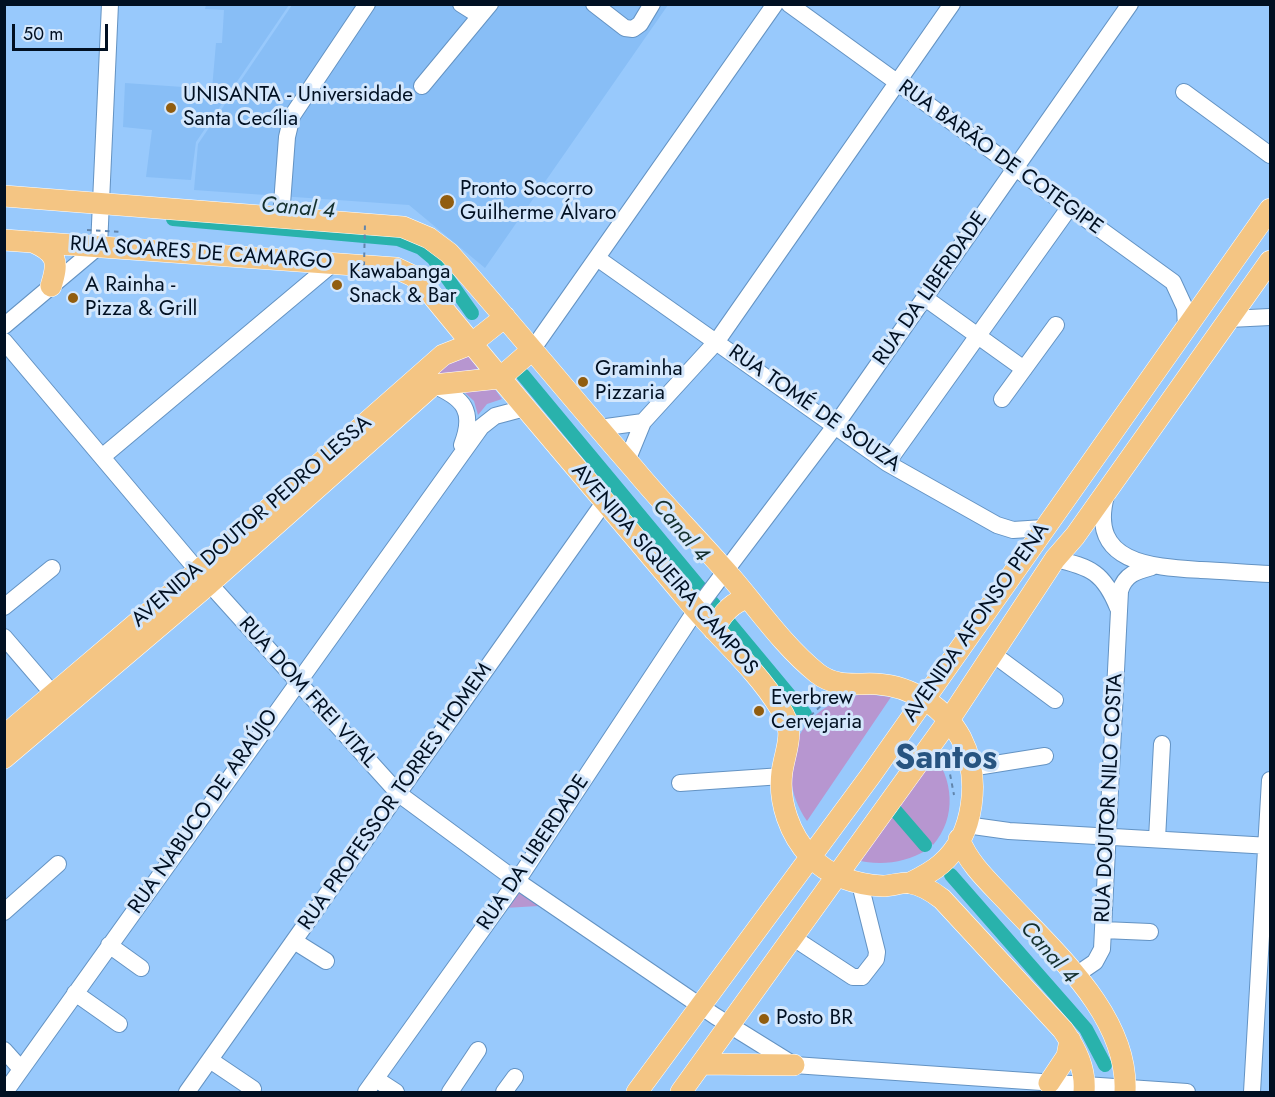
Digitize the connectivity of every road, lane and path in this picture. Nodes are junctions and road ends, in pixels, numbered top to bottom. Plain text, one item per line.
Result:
1 (110, 4) edge
2 (367, 4) edge
3 (461, 4) edge
4 (594, 4) edge
5 (652, 4) edge
6 (775, 4) edge
7 (789, 4) edge
8 (952, 4) edge
9 (1130, 4) edge
10 (485, 10) edge
11 (896, 84) junction
12 (422, 86) dead end
13 (1184, 92) dead end
14 (1270, 155) edge
15 (1014, 168) junction
16 (4, 196) edge
17 (108, 206) junction
18 (1069, 208) junction
19 (1270, 209) edge
20 (281, 216) junction
21 (364, 223) junction
22 (106, 237) junction
23 (4, 240) edge
24 (33, 242) junction
25 (597, 258) junction
26 (1270, 261) edge
27 (332, 264) junction
28 (364, 266) junction
29 (51, 286) junction
30 (925, 298) junction
31 (1270, 317) edge
32 (1229, 318) junction
33 (502, 319) junction
34 (4, 326) edge
35 (1056, 326) dead end
36 (1186, 327) junction
37 (977, 336) junction
38 (476, 340) junction
39 (4, 341) edge
40 (717, 341) junction
41 (530, 352) junction
42 (1024, 369) junction
43 (503, 375) junction
44 (433, 385) junction
45 (1002, 399) dead end
46 (525, 408) junction
47 (643, 422) junction
48 (835, 426) junction
49 (599, 428) junction
50 (102, 457) junction
51 (456, 459) junction
52 (627, 461) junction
53 (887, 463) junction
54 (1108, 486) junction
55 (605, 501) junction
56 (1044, 528) junction
57 (1109, 543) junction
58 (1055, 560) junction
59 (1084, 566) junction
60 (1152, 567) junction
61 (52, 568) dead end
62 (722, 574) junction
63 (1270, 574) edge
64 (204, 578) junction
65 (743, 599) junction
66 (699, 605) junction
67 (4, 608) edge
68 (1118, 609) junction
69 (716, 624) junction
70 (4, 637) edge
71 (993, 654) junction
72 (296, 682) junction
73 (53, 694) junction
74 (923, 698) junction
75 (829, 699) dead end
76 (1055, 700) dead end
77 (949, 720) junction
78 (804, 722) dead end
79 (4, 736) edge
80 (1161, 744) dead end
81 (930, 746) junction
82 (1045, 756) dead end
83 (4, 758) edge
84 (970, 768) junction
85 (782, 776) junction
86 (1270, 780) edge
87 (680, 783) dead end
88 (399, 794) junction
89 (954, 799) dead end
90 (1108, 836) junction
91 (959, 838) junction
92 (1157, 839) junction
93 (1268, 846) edge
94 (810, 856) junction
95 (58, 864) dead end
96 (836, 875) junction
97 (916, 880) junction
98 (517, 881) junction
99 (860, 884) junction
100 (4, 912) edge
101 (1103, 930) junction
102 (1150, 932) dead end
103 (792, 937) junction
104 (294, 941) junction
105 (109, 945) junction
106 (326, 961) dead end
107 (141, 968) dead end
108 (1076, 975) junction
109 (75, 993) junction
110 (700, 1007) junction
111 (119, 1024) dead end
112 (729, 1025) junction
113 (1070, 1040) junction
114 (4, 1050) edge
115 (478, 1050) dead end
116 (210, 1060) junction
117 (701, 1064) junction
118 (794, 1065) junction
119 (21, 1068) junction
120 (515, 1077) dead end
121 (1049, 1083) junction
122 (371, 1086) edge
123 (1087, 1088) edge
124 (253, 1089) dead end
125 (1122, 1089) edge
126 (5, 1092) edge
127 (187, 1092) edge
128 (396, 1092) edge
129 (450, 1092) edge
130 (504, 1092) edge
131 (638, 1092) edge
132 (681, 1092) edge
133 (1187, 1092) edge
134 (1251, 1092) edge

1 - 17 street
2 - 20 street
3 - 10 street
4 - 5 street
6 - 25 street
7 - 11 street, RUA BARÃO DE COTEGIPE
8 - 11 street
9 - 15 street, RUA DA LIBERDADE
10 - 12 street
11 - 15 street, RUA BARÃO DE COTEGIPE
11 - 40 street
13 - 14 street
15 - 18 street, RUA BARÃO DE COTEGIPE
15 - 30 street, RUA DA LIBERDADE
16 - 17 main road, AVENIDA SIQUEIRA CAMPOS
17 - 20 main road, AVENIDA SIQUEIRA CAMPOS
17 - 22 street
17 - 22 path
18 - 36 street, RUA BARÃO DE COTEGIPE
18 - 37 street
19 - 36 main road, AVENIDA AFONSO PENA
20 - 21 main road, AVENIDA SIQUEIRA CAMPOS
21 - 28 path, bridge
21 - 33 main road, AVENIDA SIQUEIRA CAMPOS
22 - 24 main road, RUA SOARES DE CAMARGO
22 - 27 main road, RUA SOARES DE CAMARGO
22 - 29 street
23 - 24 main road, RUA SOARES DE CAMARGO
24 - 29 main road
25 - 40 street, RUA TOMÉ DE SOUZA
25 - 41 street
26 - 32 main road, AVENIDA AFONSO PENA
27 - 28 main road, RUA SOARES DE CAMARGO
27 - 50 street
28 - 38 main road, RUA SOARES DE CAMARGO
29 - 34 street
30 - 37 street
30 - 48 street, RUA DA LIBERDADE
31 - 32 street
32 - 54 main road, AVENIDA AFONSO PENA
33 - 38 main road, AVENIDA DOUTOR PEDRO LESSA
33 - 41 main road, AVENIDA SIQUEIRA CAMPOS
35 - 42 street
36 - 56 main road, AVENIDA AFONSO PENA
37 - 42 street
37 - 53 street
38 - 43 main road, AVENIDA SIQUEIRA CAMPOS
38 - 64 main road, AVENIDA DOUTOR PEDRO LESSA
39 - 50 street, RUA DOM FREI VITAL
40 - 47 street
40 - 48 street, RUA TOMÉ DE SOUZA
41 - 43 main road
41 - 49 main road, AVENIDA SIQUEIRA CAMPOS
42 - 45 street
43 - 44 main road
43 - 46 main road, AVENIDA SIQUEIRA CAMPOS
44 - 51 street
44 - 64 main road, AVENIDA DOUTOR PEDRO LESSA
46 - 51 street, RUA NABUCO DE ARAÚJO
46 - 55 main road, AVENIDA SIQUEIRA CAMPOS
47 - 49 street
47 - 52 street
48 - 53 street, RUA TOMÉ DE SOUZA
48 - 62 street, RUA DA LIBERDADE
49 - 52 main road, AVENIDA SIQUEIRA CAMPOS
50 - 64 street, RUA DOM FREI VITAL
51 - 72 street, RUA NABUCO DE ARAÚJO
52 - 62 main road, AVENIDA SIQUEIRA CAMPOS
53 - 56 street, RUA TOMÉ DE SOUZA
54 - 57 street
54 - 58 main road, AVENIDA AFONSO PENA
55 - 66 main road, AVENIDA SIQUEIRA CAMPOS
55 - 88 street, RUA PROFESSOR TORRES HOMEM
56 - 74 main road, AVENIDA AFONSO PENA
57 - 59 street
57 - 60 street
58 - 59 street
58 - 71 main road, AVENIDA AFONSO PENA
59 - 68 street
60 - 63 street
60 - 68 street, RUA DOUTOR NILO COSTA
61 - 67 street
62 - 65 main road, AVENIDA SIQUEIRA CAMPOS
62 - 66 street, RUA DA LIBERDADE
64 - 72 street, RUA DOM FREI VITAL
64 - 73 main road, AVENIDA DOUTOR PEDRO LESSA
64 - 83 main road, AVENIDA DOUTOR PEDRO LESSA
65 - 69 main road
65 - 74 main road, AVENIDA SIQUEIRA CAMPOS
66 - 69 main road, AVENIDA SIQUEIRA CAMPOS
66 - 98 street, RUA DA LIBERDADE
68 - 90 street, RUA DOUTOR NILO COSTA
69 - 85 main road, AVENIDA SIQUEIRA CAMPOS
70 - 73 street
71 - 76 street
71 - 77 main road, AVENIDA AFONSO PENA
72 - 88 street, RUA DOM FREI VITAL
72 - 105 street, RUA NABUCO DE ARAÚJO
73 - 79 main road, AVENIDA DOUTOR PEDRO LESSA
74 - 77 main road, AVENIDA SIQUEIRA CAMPOS
74 - 94 main road, AVENIDA AFONSO PENA
75 - 78 path
77 - 81 main road, AVENIDA AFONSO PENA
77 - 84 main road, AVENIDA SIQUEIRA CAMPOS
80 - 92 street
81 - 89 path
81 - 96 main road, AVENIDA AFONSO PENA
82 - 84 street
84 - 91 main road, AVENIDA SIQUEIRA CAMPOS
85 - 87 street
85 - 94 main road, AVENIDA SIQUEIRA CAMPOS
86 - 93 street
88 - 98 street, RUA DOM FREI VITAL
88 - 104 street, RUA PROFESSOR TORRES HOMEM
90 - 91 street
90 - 92 street
90 - 101 street, RUA DOUTOR NILO COSTA
91 - 97 main road
91 - 108 main road
92 - 93 street
93 - 134 street
94 - 96 main road, AVENIDA SIQUEIRA CAMPOS
94 - 110 main road, AVENIDA AFONSO PENA
95 - 100 street
96 - 99 main road, AVENIDA SIQUEIRA CAMPOS
96 - 103 main road, AVENIDA AFONSO PENA
97 - 99 main road, AVENIDA SIQUEIRA CAMPOS
97 - 113 main road, AVENIDA SIQUEIRA CAMPOS
98 - 110 street, RUA DOM FREI VITAL
98 - 122 street, RUA DA LIBERDADE
99 - 103 street
101 - 102 street
101 - 108 street, RUA DOUTOR NILO COSTA
103 - 112 main road, AVENIDA AFONSO PENA
104 - 106 street
104 - 116 street, RUA PROFESSOR TORRES HOMEM
105 - 107 street
105 - 109 street, RUA NABUCO DE ARAÚJO
108 - 125 main road
109 - 111 street
109 - 119 street, RUA NABUCO DE ARAÚJO
110 - 112 street, RUA DOM FREI VITAL
110 - 131 main road, AVENIDA AFONSO PENA
112 - 117 main road, AVENIDA AFONSO PENA
112 - 118 street, RUA DOM FREI VITAL
113 - 121 main road
113 - 123 main road, AVENIDA SIQUEIRA CAMPOS
114 - 119 street
115 - 129 street
116 - 124 street
116 - 127 street, RUA PROFESSOR TORRES HOMEM
117 - 118 main road
117 - 132 main road, AVENIDA AFONSO PENA
118 - 121 street
119 - 126 street, RUA NABUCO DE ARAÚJO
120 - 130 street
121 - 123 street
122 - 128 street
123 - 125 street
125 - 133 street

